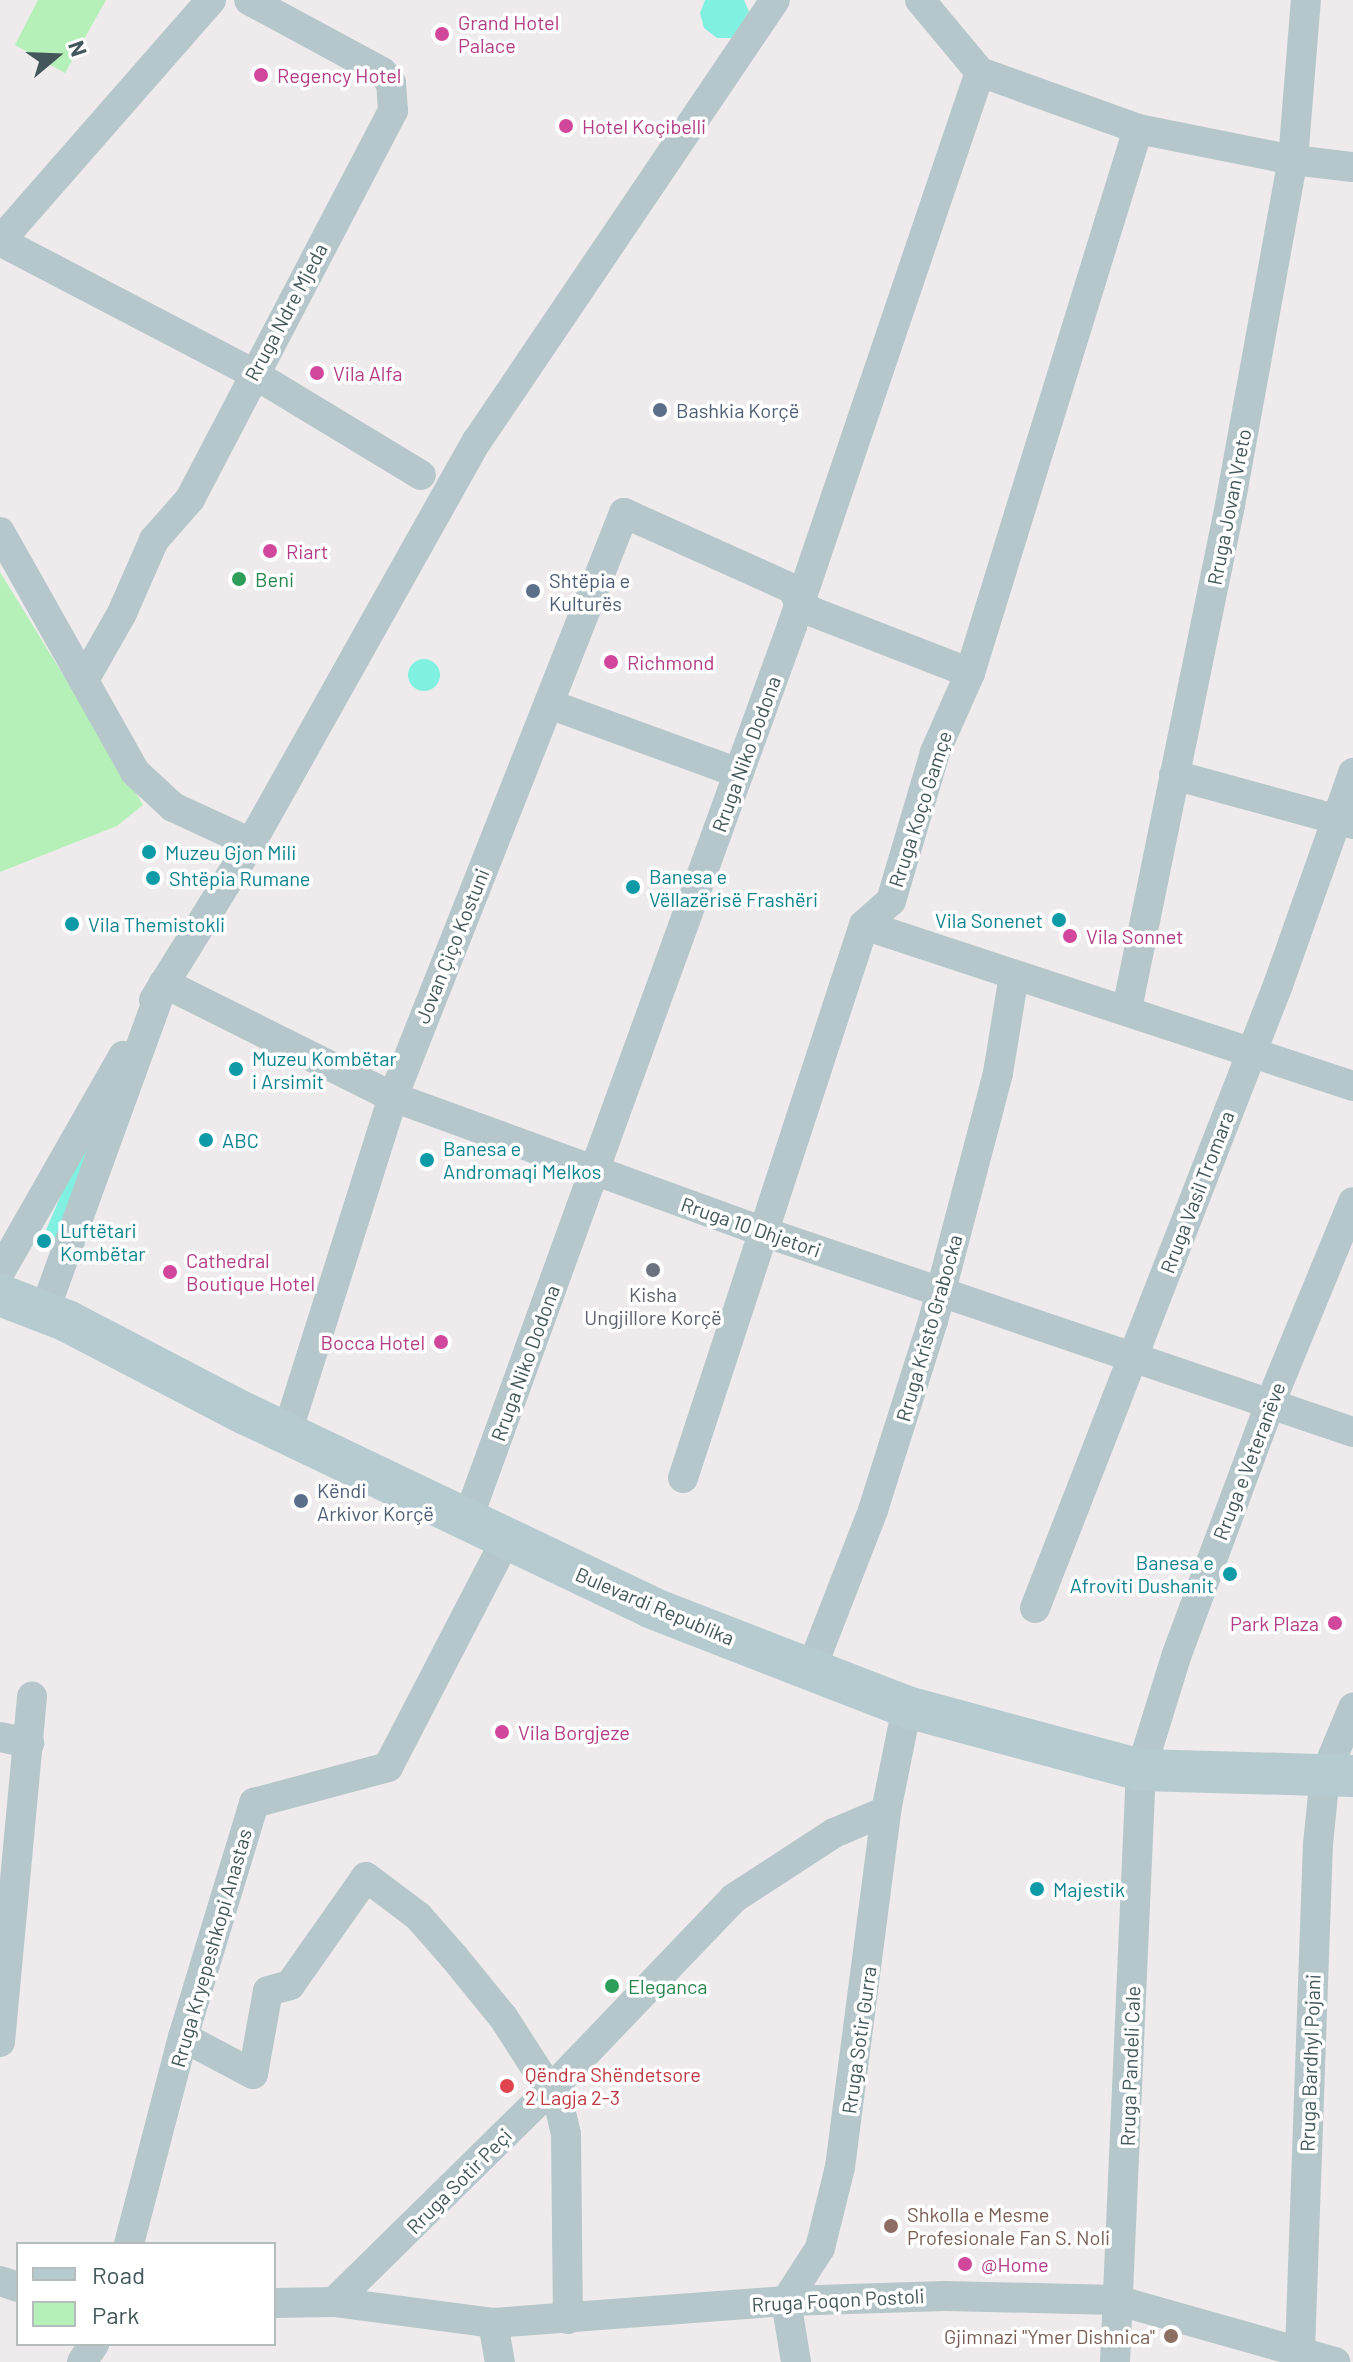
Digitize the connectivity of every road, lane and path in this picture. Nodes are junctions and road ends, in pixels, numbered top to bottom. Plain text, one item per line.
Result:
1 (211, 0) edge
2 (249, 0) edge
3 (775, 0) edge
4 (920, 0) edge
5 (1306, 0) edge
6 (980, 72) junction
7 (1138, 129) junction
8 (1293, 160) junction
9 (1353, 167) edge
10 (0, 241) edge
11 (254, 374) junction
12 (421, 475) dead end
13 (0, 532) edge
14 (799, 603) junction
15 (970, 673) junction
16 (84, 680) junction
17 (549, 704) junction
18 (739, 773) junction
19 (1353, 773) edge
20 (1174, 775) junction
21 (1345, 822) edge
22 (251, 843) junction
23 (864, 925) junction
24 (1014, 975) junction
25 (164, 983) junction
26 (1127, 1009) junction
27 (1252, 1050) junction
28 (1353, 1086) edge
29 (393, 1097) junction
30 (596, 1173) junction
31 (1353, 1202) edge
32 (767, 1233) junction
33 (0, 1272) edge
34 (941, 1292) junction
35 (0, 1295) edge
36 (44, 1312) junction
37 (1132, 1357) junction
38 (1271, 1401) junction
39 (1353, 1432) edge
40 (287, 1433) junction
41 (683, 1478) dead end
42 (467, 1521) junction
43 (506, 1539) junction
44 (1035, 1608) dead end
45 (810, 1672) junction
46 (32, 1696) dead end
47 (907, 1707) junction
48 (1353, 1708) edge
49 (14, 1740) edge
50 (1141, 1770) junction
51 (1339, 1776) edge
52 (886, 1811) junction
53 (183, 2037) junction
54 (0, 2042) edge
55 (551, 2089) junction
56 (130, 2242) edge
57 (1116, 2300) junction
58 (786, 2301) junction
59 (334, 2302) junction
60 (276, 2303) edge
61 (568, 2319) junction
62 (493, 2323) junction
63 (1300, 2351) junction
64 (500, 2362) edge
65 (796, 2362) edge
66 (1115, 2362) edge
67 (1335, 2362) edge

1 - 10 street
2 - 11 street, Rruga Ndre Mjeda
3 - 22 street
4 - 6 street
5 - 8 street, Rruga Jovan Vreto
6 - 7 street
6 - 14 street, Rruga Niko Dodona
7 - 8 street
7 - 15 street, Rruga Koço Gamçe
8 - 9 street
8 - 20 street, Rruga Jovan Vreto
10 - 11 street
11 - 12 street
11 - 16 street, Rruga Ndre Mjeda
13 - 16 street
14 - 15 street
14 - 17 street, Jovan Çiço Kostuni
14 - 18 street, Rruga Niko Dodona
15 - 23 street, Rruga Koço Gamçe
16 - 22 street
17 - 18 street
17 - 29 street, Jovan Çiço Kostuni
18 - 30 street, Rruga Niko Dodona
19 - 21 street, Rruga Vasil Tromara
20 - 21 street
20 - 26 street, Rruga Jovan Vreto
21 - 27 street, Rruga Vasil Tromara
22 - 25 street
23 - 24 street
23 - 32 street, Rruga Koço Gamçe
24 - 26 street
24 - 34 street, Rruga Kristo Grabocka
25 - 29 street, Rruga 10 Dhjetori
25 - 33 street
25 - 36 street
26 - 27 street
27 - 28 street
27 - 37 street, Rruga Vasil Tromara
29 - 30 street, Rruga 10 Dhjetori
29 - 40 street, Jovan Çiço Kostuni
30 - 32 street, Rruga 10 Dhjetori
30 - 42 street, Rruga Niko Dodona
31 - 38 street, Rruga e Veteranëve
32 - 34 street, Rruga 10 Dhjetori
32 - 41 street, Rruga Koço Gamçe
34 - 37 street, Rruga 10 Dhjetori
34 - 45 street, Rruga Kristo Grabocka
35 - 36 street, Bulevardi Republika
36 - 40 street, Bulevardi Republika
37 - 38 street, Rruga 10 Dhjetori
37 - 44 street, Rruga Vasil Tromara
38 - 39 street, Rruga 10 Dhjetori
38 - 50 street, Rruga e Veteranëve
40 - 42 street, Bulevardi Republika
42 - 43 street, Bulevardi Republika
43 - 45 street, Bulevardi Republika
43 - 53 street, Rruga Kryepeshkopi Anastas
45 - 47 street, Bulevardi Republika
46 - 49 street
47 - 50 street, Bulevardi Republika
47 - 52 street, Rruga Sotir Gurra
48 - 51 street, Rruga Bardhyl Pojani
49 - 54 street
50 - 51 street, Bulevardi Republika
50 - 57 street, Rruga Pandeli Cale
51 - 63 street, Rruga Bardhyl Pojani
52 - 55 street, Rruga Sotir Peçi
52 - 58 street, Rruga Sotir Gurra
53 - 55 street
53 - 56 street, Rruga Kryepeshkopi Anastas
55 - 59 street, Rruga Sotir Peçi
55 - 61 street
57 - 58 street, Rruga Foqon Postoli
57 - 63 street, Rruga Foqon Postoli
57 - 66 street, Rruga Pandeli Cale
58 - 61 street, Rruga Foqon Postoli
58 - 65 street
59 - 60 street
59 - 62 street, Rruga Foqon Postoli
61 - 62 street, Rruga Foqon Postoli
62 - 64 street
63 - 67 street, Rruga Foqon Postoli

